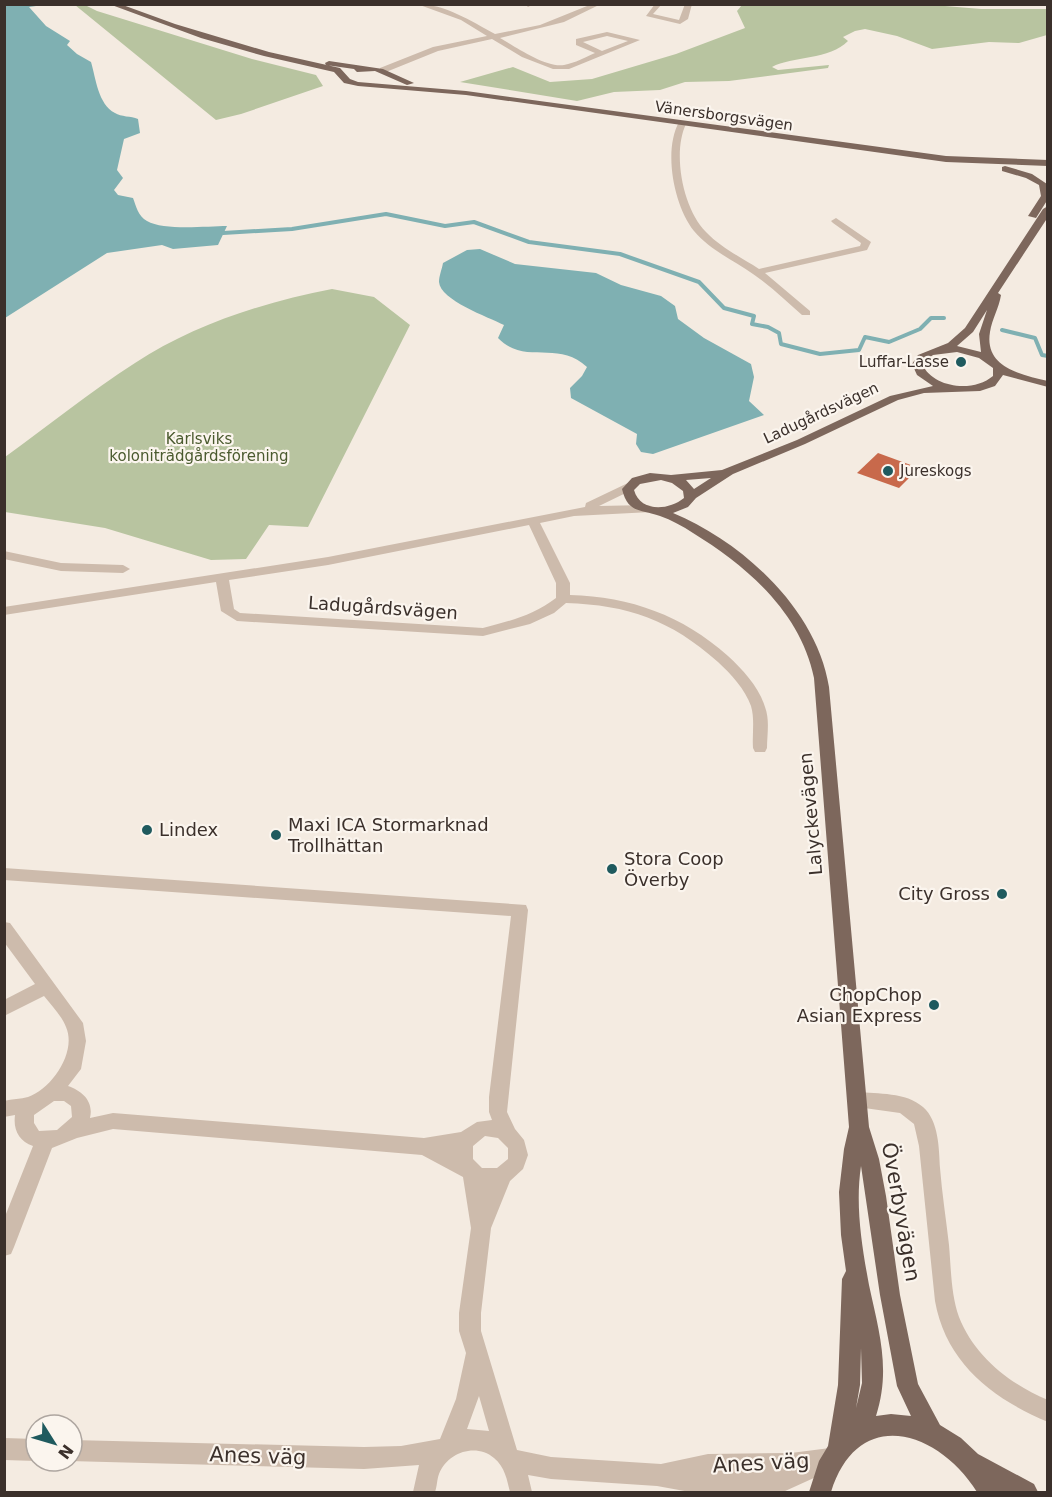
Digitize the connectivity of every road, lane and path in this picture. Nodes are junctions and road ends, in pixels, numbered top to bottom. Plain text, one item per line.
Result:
1 (112, 4) edge
2 (420, 4) edge
3 (598, 4) edge
4 (659, 4) edge
5 (689, 4) edge
6 (204, 36) junction
7 (491, 36) junction
8 (601, 53) junction
9 (367, 68) junction
10 (383, 70) junction
11 (392, 76) junction
12 (345, 77) junction
13 (375, 84) junction
14 (466, 93) junction
15 (682, 124) junction
16 (946, 159) junction
17 (980, 162) junction
18 (1047, 171) edge
19 (1046, 214) edge
20 (836, 221) dead end
21 (1029, 235) junction
22 (757, 272) junction
23 (996, 292) junction
24 (806, 313) dead end
25 (940, 350) junction
26 (994, 364) junction
27 (918, 370) junction
28 (1047, 384) edge
29 (987, 386) junction
30 (953, 388) junction
31 (894, 398) junction
32 (729, 471) junction
33 (672, 478) junction
34 (630, 486) junction
35 (690, 498) junction
36 (653, 510) junction
37 (573, 513) junction
38 (533, 521) junction
39 (713, 539) junction
40 (4, 555) edge
41 (123, 569) dead end
42 (222, 578) junction
43 (563, 599) junction
44 (4, 611) edge
45 (760, 748) dead end
46 (4, 874) edge
47 (4, 928) edge
48 (47, 986) junction
49 (4, 1009) edge
50 (73, 1061) junction
51 (51, 1093) junction
52 (498, 1097) junction
53 (76, 1100) junction
54 (857, 1100) junction
55 (32, 1104) junction
56 (4, 1112) edge
57 (113, 1121) junction
58 (25, 1127) junction
59 (859, 1127) junction
60 (71, 1131) junction
61 (506, 1131) junction
62 (472, 1134) junction
63 (45, 1140) junction
64 (424, 1147) junction
65 (469, 1170) junction
66 (502, 1175) junction
67 (481, 1228) junction
68 (4, 1247) edge
69 (854, 1261) junction
70 (476, 1354) junction
71 (1047, 1411) edge
72 (860, 1432) junction
73 (932, 1434) junction
74 (446, 1447) junction
75 (4, 1449) edge
76 (24, 1450) edge
77 (84, 1451) edge
78 (835, 1453) junction
79 (510, 1457) junction
80 (970, 1462) junction
81 (424, 1492) edge
82 (520, 1492) edge
83 (820, 1492) edge
84 (990, 1492) edge
85 (1026, 1492) edge

1 - 6 main road, Vänersborgsvägen
2 - 7 street
3 - 7 street
4 - 5 street
6 - 9 main road, Vänersborgsvägen
6 - 12 main road, Vänersborgsvägen
7 - 8 street
7 - 10 street
8 - 8 street
9 - 10 main road, Vänersborgsvägen
9 - 12 main road, Vänersborgsvägen
10 - 11 main road, Vänersborgsvägen
11 - 13 main road
11 - 14 main road, Vänersborgsvägen
12 - 13 main road, Vänersborgsvägen
13 - 14 main road, Vänersborgsvägen
14 - 15 main road, Vänersborgsvägen
15 - 16 main road, Vänersborgsvägen
15 - 22 street
16 - 17 main road, Vänersborgsvägen
16 - 21 main road
17 - 18 main road, Vänersborgsvägen
17 - 18 main road, Vänersborgsvägen
19 - 21 main road
20 - 22 street
21 - 23 main road
22 - 24 street
23 - 25 main road
23 - 26 main road
25 - 26 main road
25 - 27 main road
26 - 28 main road
26 - 29 main road
27 - 30 main road
27 - 31 main road, Ladugårdsvägen
28 - 29 main road
29 - 30 main road
30 - 31 main road, Ladugårdsvägen
31 - 32 main road, Ladugårdsvägen
32 - 33 main road, Ladugårdsvägen
32 - 35 main road, Ladugårdsvägen
33 - 34 main road, Ladugårdsvägen
33 - 35 main road
34 - 36 main road
34 - 37 street, Ladugårdsvägen
35 - 36 main road, Ladugårdsvägen
35 - 39 main road, Lalyckevägen
36 - 37 street, Ladugårdsvägen
36 - 39 main road, Lalyckevägen
37 - 38 street, Ladugårdsvägen
38 - 42 street, Ladugårdsvägen
38 - 43 street
39 - 54 main road, Lalyckevägen
40 - 41 street
42 - 43 street, Ladugårdsvägen
42 - 44 street, Ladugårdsvägen
43 - 45 street
46 - 52 street
47 - 48 street
48 - 49 street
48 - 50 street
50 - 51 street
50 - 53 street
51 - 53 street
51 - 55 street
52 - 61 street
52 - 62 street
53 - 57 street
53 - 60 street
54 - 59 main road, Lalyckevägen
54 - 71 street
55 - 56 street
55 - 58 street
56 - 58 street
57 - 60 street
57 - 64 street
58 - 63 street
59 - 69 main road, Överbyvägen
59 - 73 main road, Överbyvägen
60 - 63 street
61 - 62 street
61 - 66 street
62 - 64 street
62 - 65 street
63 - 68 street
64 - 65 street
65 - 66 street
65 - 67 street
66 - 67 street
67 - 70 street
69 - 72 main road, Överbyvägen
69 - 78 main road, Överbyvägen
70 - 74 street
70 - 79 street
72 - 73 main road
72 - 78 main road
73 - 80 main road
74 - 77 street, Anes väg
74 - 79 street, Anes väg
74 - 81 street
75 - 76 street
78 - 79 street, Anes väg
78 - 83 main road, Överbyvägen
79 - 82 street
80 - 84 main road
80 - 85 main road

